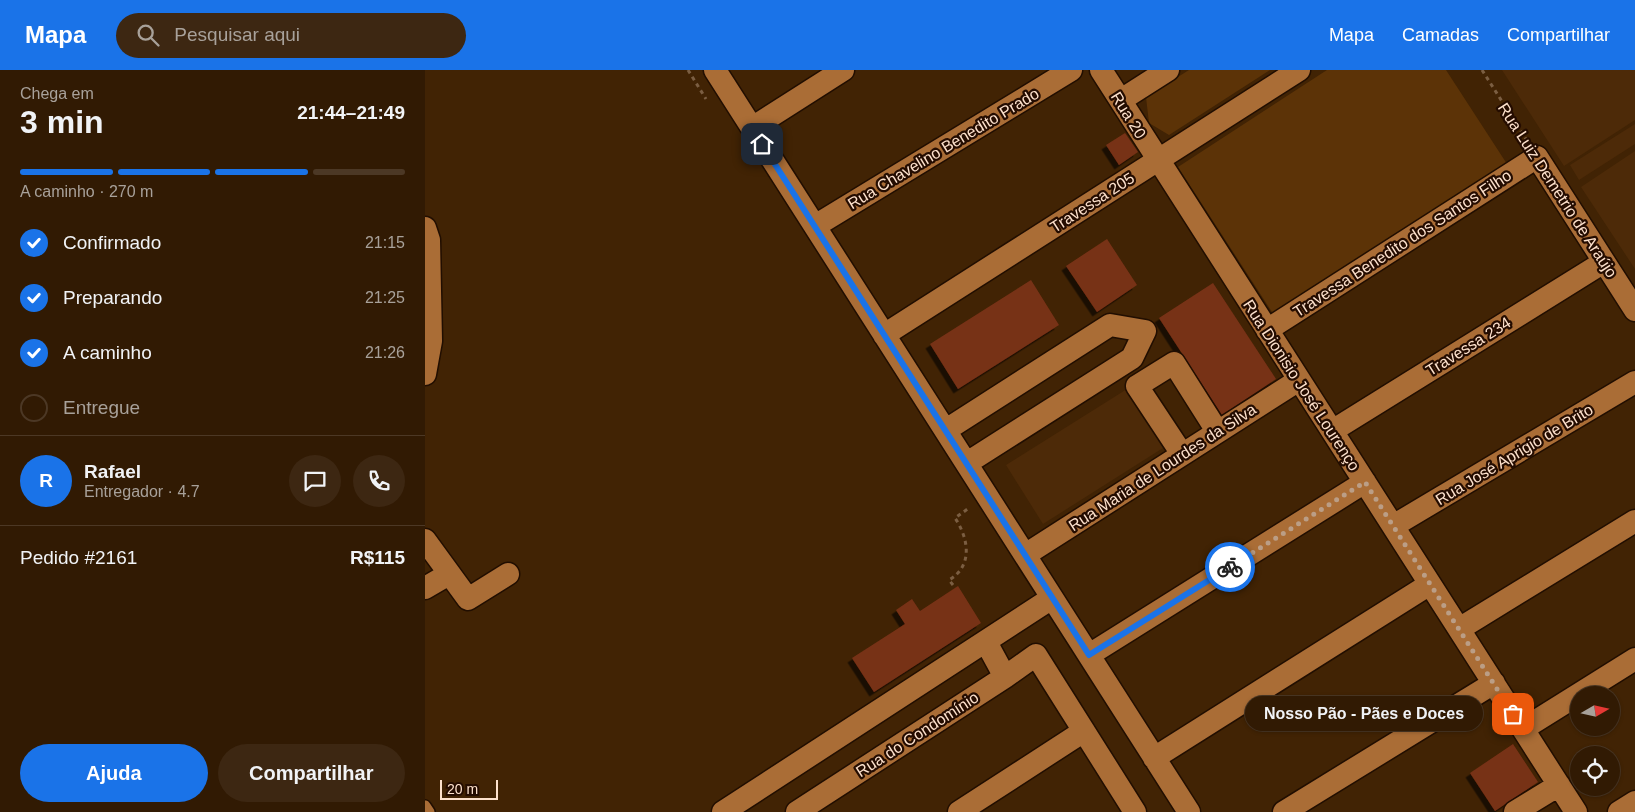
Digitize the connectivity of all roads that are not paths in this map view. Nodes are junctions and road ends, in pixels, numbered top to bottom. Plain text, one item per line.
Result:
1 (715, 70) edge
2 (843, 70) edge
3 (1071, 70) edge
4 (1101, 70) edge
5 (1168, 70) edge
6 (1299, 70) edge
7 (1121, 100) junction
8 (752, 128) junction
9 (1537, 157) joint
10 (1158, 160) junction
11 (815, 226) junction
12 (425, 228) edge
13 (1604, 262) junction
14 (1634, 307) edge
15 (1267, 330) junction
16 (884, 335) junction
17 (425, 374) edge
18 (1299, 380) junction
19 (1635, 382) edge
20 (945, 430) junction
21 (1217, 431) junction
22 (1332, 431) junction
23 (1182, 454) junction
24 (967, 463) junction
25 (1365, 482) junction
26 (1635, 521) edge
27 (1393, 526) junction
28 (425, 540) edge
29 (1025, 555) junction
30 (449, 574) junction
31 (508, 574) dead end
32 (1430, 584) junction
33 (425, 588) edge
34 (1052, 598) junction
35 (1459, 629) junction
36 (985, 642) junction
37 (1089, 655) junction
38 (1635, 660) edge
39 (1005, 677) junction
40 (1494, 683) junction
41 (1523, 729) junction
42 (1084, 731) junction
43 (1154, 758) junction
44 (1559, 785) junction
45 (1635, 802) edge
46 (425, 806) edge
47 (1130, 810) edge
48 (429, 812) edge
49 (723, 812) edge
50 (797, 812) edge
51 (959, 812) edge
52 (1189, 812) edge
53 (1284, 812) edge
54 (1515, 812) edge
55 (1577, 812) edge
56 (1619, 812) edge

1 - 8 street
2 - 8 street
3 - 11 street, Rua Chavelino Benedito Prado
4 - 7 street, Rua 20
5 - 7 street
6 - 10 street, Travessa 205
7 - 10 street, Rua 20
8 - 11 street
9 - 13 street, Rua Luiz Demetrio de Araújo
9 - 15 street, Travessa Benedito dos Santos Filho
10 - 15 street, Rua Dionisio José Lourenço
10 - 16 street, Travessa 205
11 - 16 street
12 - 17 street
13 - 14 street, Rua Luiz Demetrio de Araújo
13 - 22 street, Travessa 234
15 - 18 street, Rua Dionisio José Lourenço
16 - 20 street
18 - 21 street, Rua Maria de Lourdes da Silva
18 - 22 street, Rua Dionisio José Lourenço
19 - 27 street, Rua José Aprigio de Brito
20 - 24 street
20 - 24 street
21 - 23 street, Rua Maria de Lourdes da Silva
21 - 23 street
22 - 25 street, Rua Dionisio José Lourenço
23 - 29 street, Rua Maria de Lourdes da Silva
24 - 29 street
25 - 27 street, Rua Dionisio José Lourenço
25 - 37 street
26 - 35 street
27 - 32 street, Rua Dionisio José Lourenço
28 - 30 street
29 - 34 street
30 - 31 street
30 - 33 street
32 - 35 street, Rua Dionisio José Lourenço
32 - 43 street
34 - 36 street
34 - 37 street
35 - 40 street, Rua Dionisio José Lourenço
36 - 39 street
36 - 49 street
37 - 43 street
38 - 41 street
39 - 42 street, Rua do Condomínio
39 - 50 street, Rua do Condomínio
40 - 41 street, Rua Dionisio José Lourenço
40 - 53 street
41 - 44 street, Rua Dionisio José Lourenço
42 - 47 street
42 - 51 street
43 - 52 street
44 - 54 street
44 - 55 street, Rua Dionisio José Lourenço
45 - 56 street
46 - 48 lane

